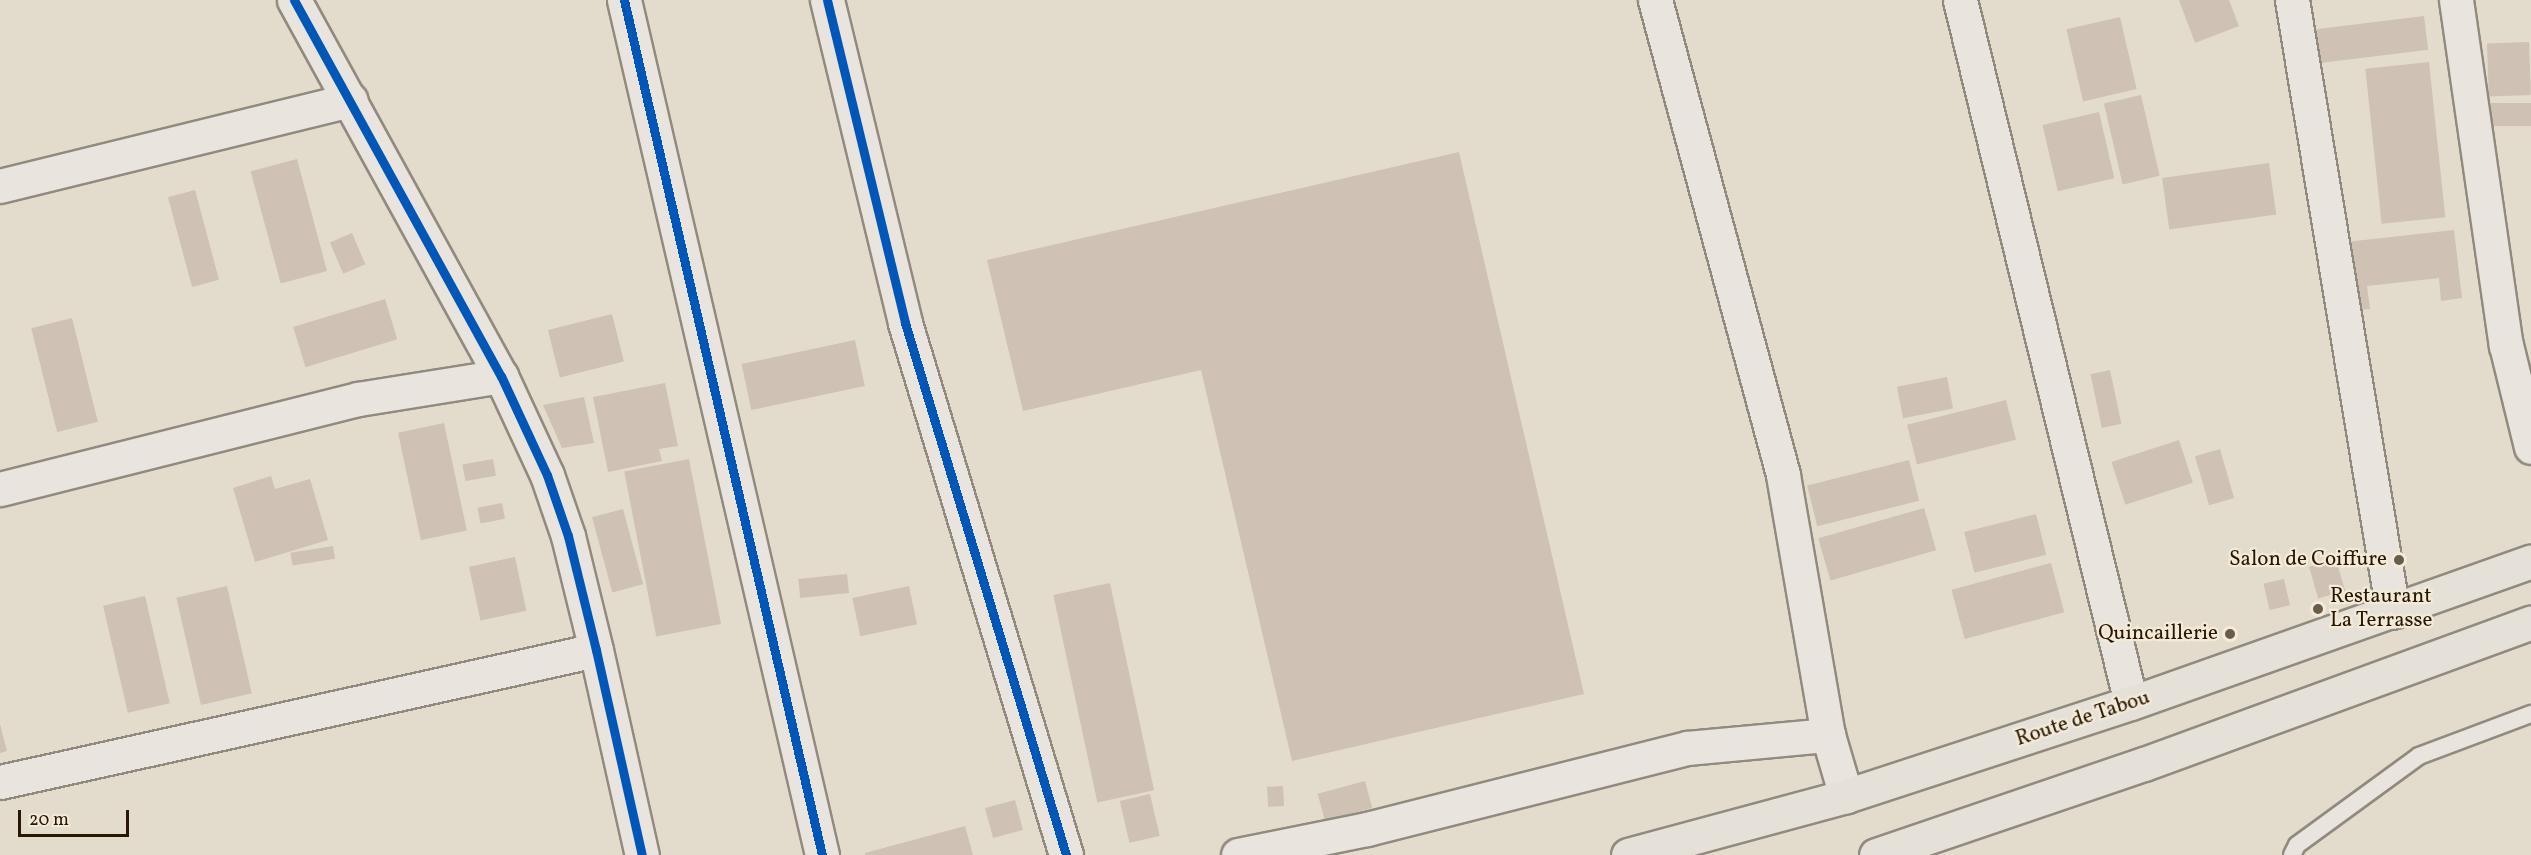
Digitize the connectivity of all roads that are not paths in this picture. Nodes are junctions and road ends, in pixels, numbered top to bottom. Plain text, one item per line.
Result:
1 (294, 0) edge
2 (624, 0) edge
3 (827, 0) edge
4 (1655, 0) edge
5 (1960, 0) edge
6 (2292, 0) edge
7 (2456, 0) edge
8 (351, 100) junction
9 (0, 186) edge
10 (501, 376) junction
11 (2531, 447) edge
12 (0, 489) edge
13 (2531, 561) edge
14 (2392, 612) junction
15 (2531, 622) edge
16 (596, 650) junction
17 (2131, 703) junction
18 (2531, 714) edge
19 (1828, 735) junction
20 (0, 782) edge
21 (1845, 796) junction
22 (642, 855) edge
23 (822, 855) edge
24 (1066, 855) edge
25 (1238, 855) edge
26 (1628, 855) edge
27 (1876, 855) edge
28 (2292, 855) edge

1 - 8 street
2 - 23 street
3 - 24 street
4 - 19 street
5 - 17 street
6 - 14 street
7 - 11 street
8 - 9 street
8 - 10 street
10 - 12 street
10 - 16 street
13 - 14 main road, Route de Tabou
14 - 17 main road, Route de Tabou
15 - 27 main road
16 - 20 street
16 - 22 street
17 - 21 main road, Route de Tabou
18 - 28 lane
19 - 21 street
19 - 25 street
21 - 26 main road, Route de Tabou

